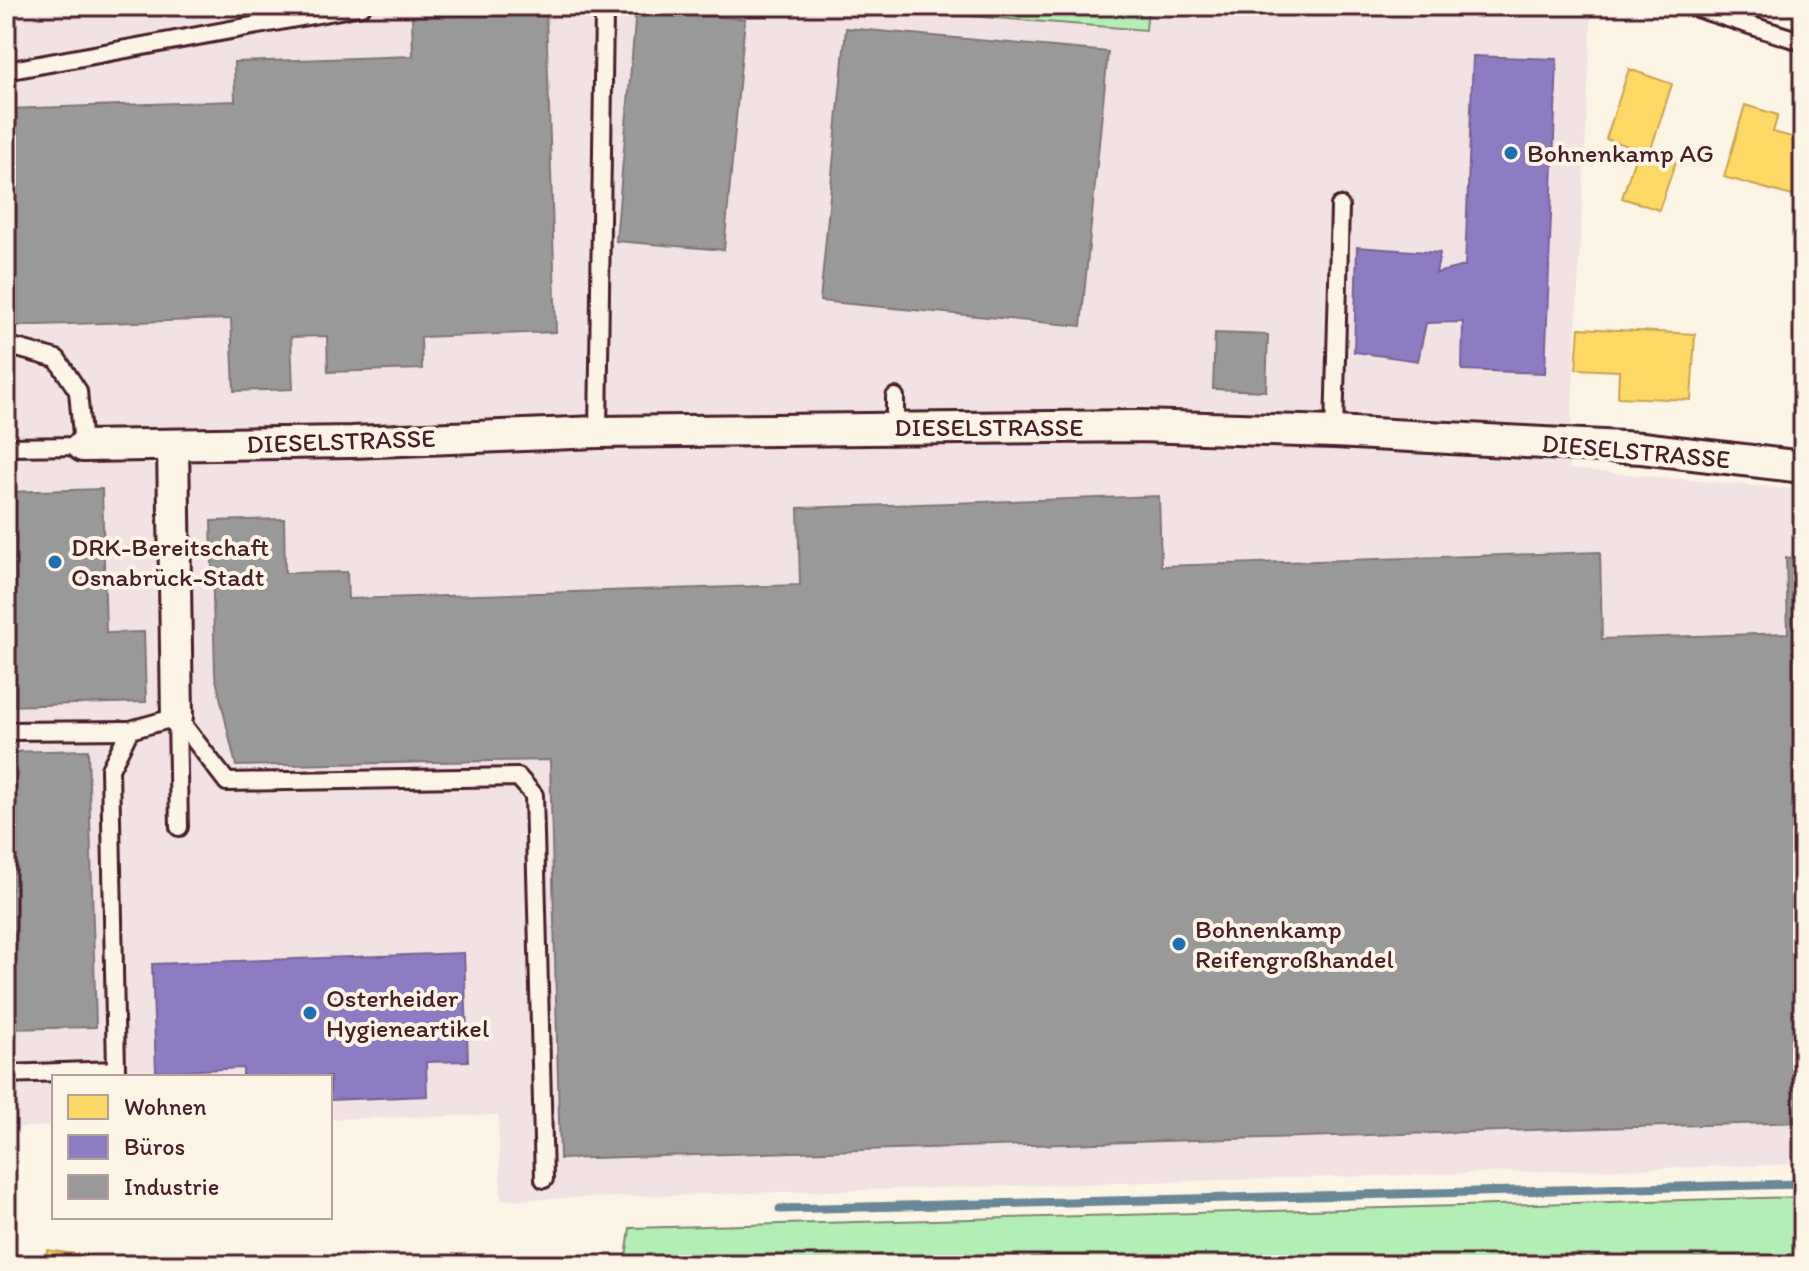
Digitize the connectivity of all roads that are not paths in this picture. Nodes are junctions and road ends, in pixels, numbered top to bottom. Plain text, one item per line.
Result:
1 (362, 6) edge
2 (1690, 6) edge
3 (604, 12) dead end
4 (1803, 42) edge
5 (6, 71) edge
6 (1340, 206) dead end
7 (6, 345) edge
8 (895, 397) dead end
9 (895, 428) junction
10 (598, 432) junction
11 (1334, 432) junction
12 (173, 445) junction
13 (83, 446) junction
14 (6, 447) edge
15 (1803, 467) edge
16 (177, 717) junction
17 (130, 730) junction
18 (6, 731) edge
19 (179, 827) dead end
20 (6, 1074) edge
21 (544, 1179) dead end

1 - 5 lane
2 - 4 lane
3 - 10 lane
6 - 11 lane
7 - 13 lane
8 - 9 lane
9 - 10 street, DIESELSTRASSE
9 - 11 street, DIESELSTRASSE
10 - 12 street, DIESELSTRASSE
11 - 15 street, DIESELSTRASSE
12 - 13 street, DIESELSTRASSE
12 - 16 street
13 - 14 lane
16 - 17 lane
16 - 19 lane
16 - 21 lane
17 - 18 lane
17 - 20 lane

